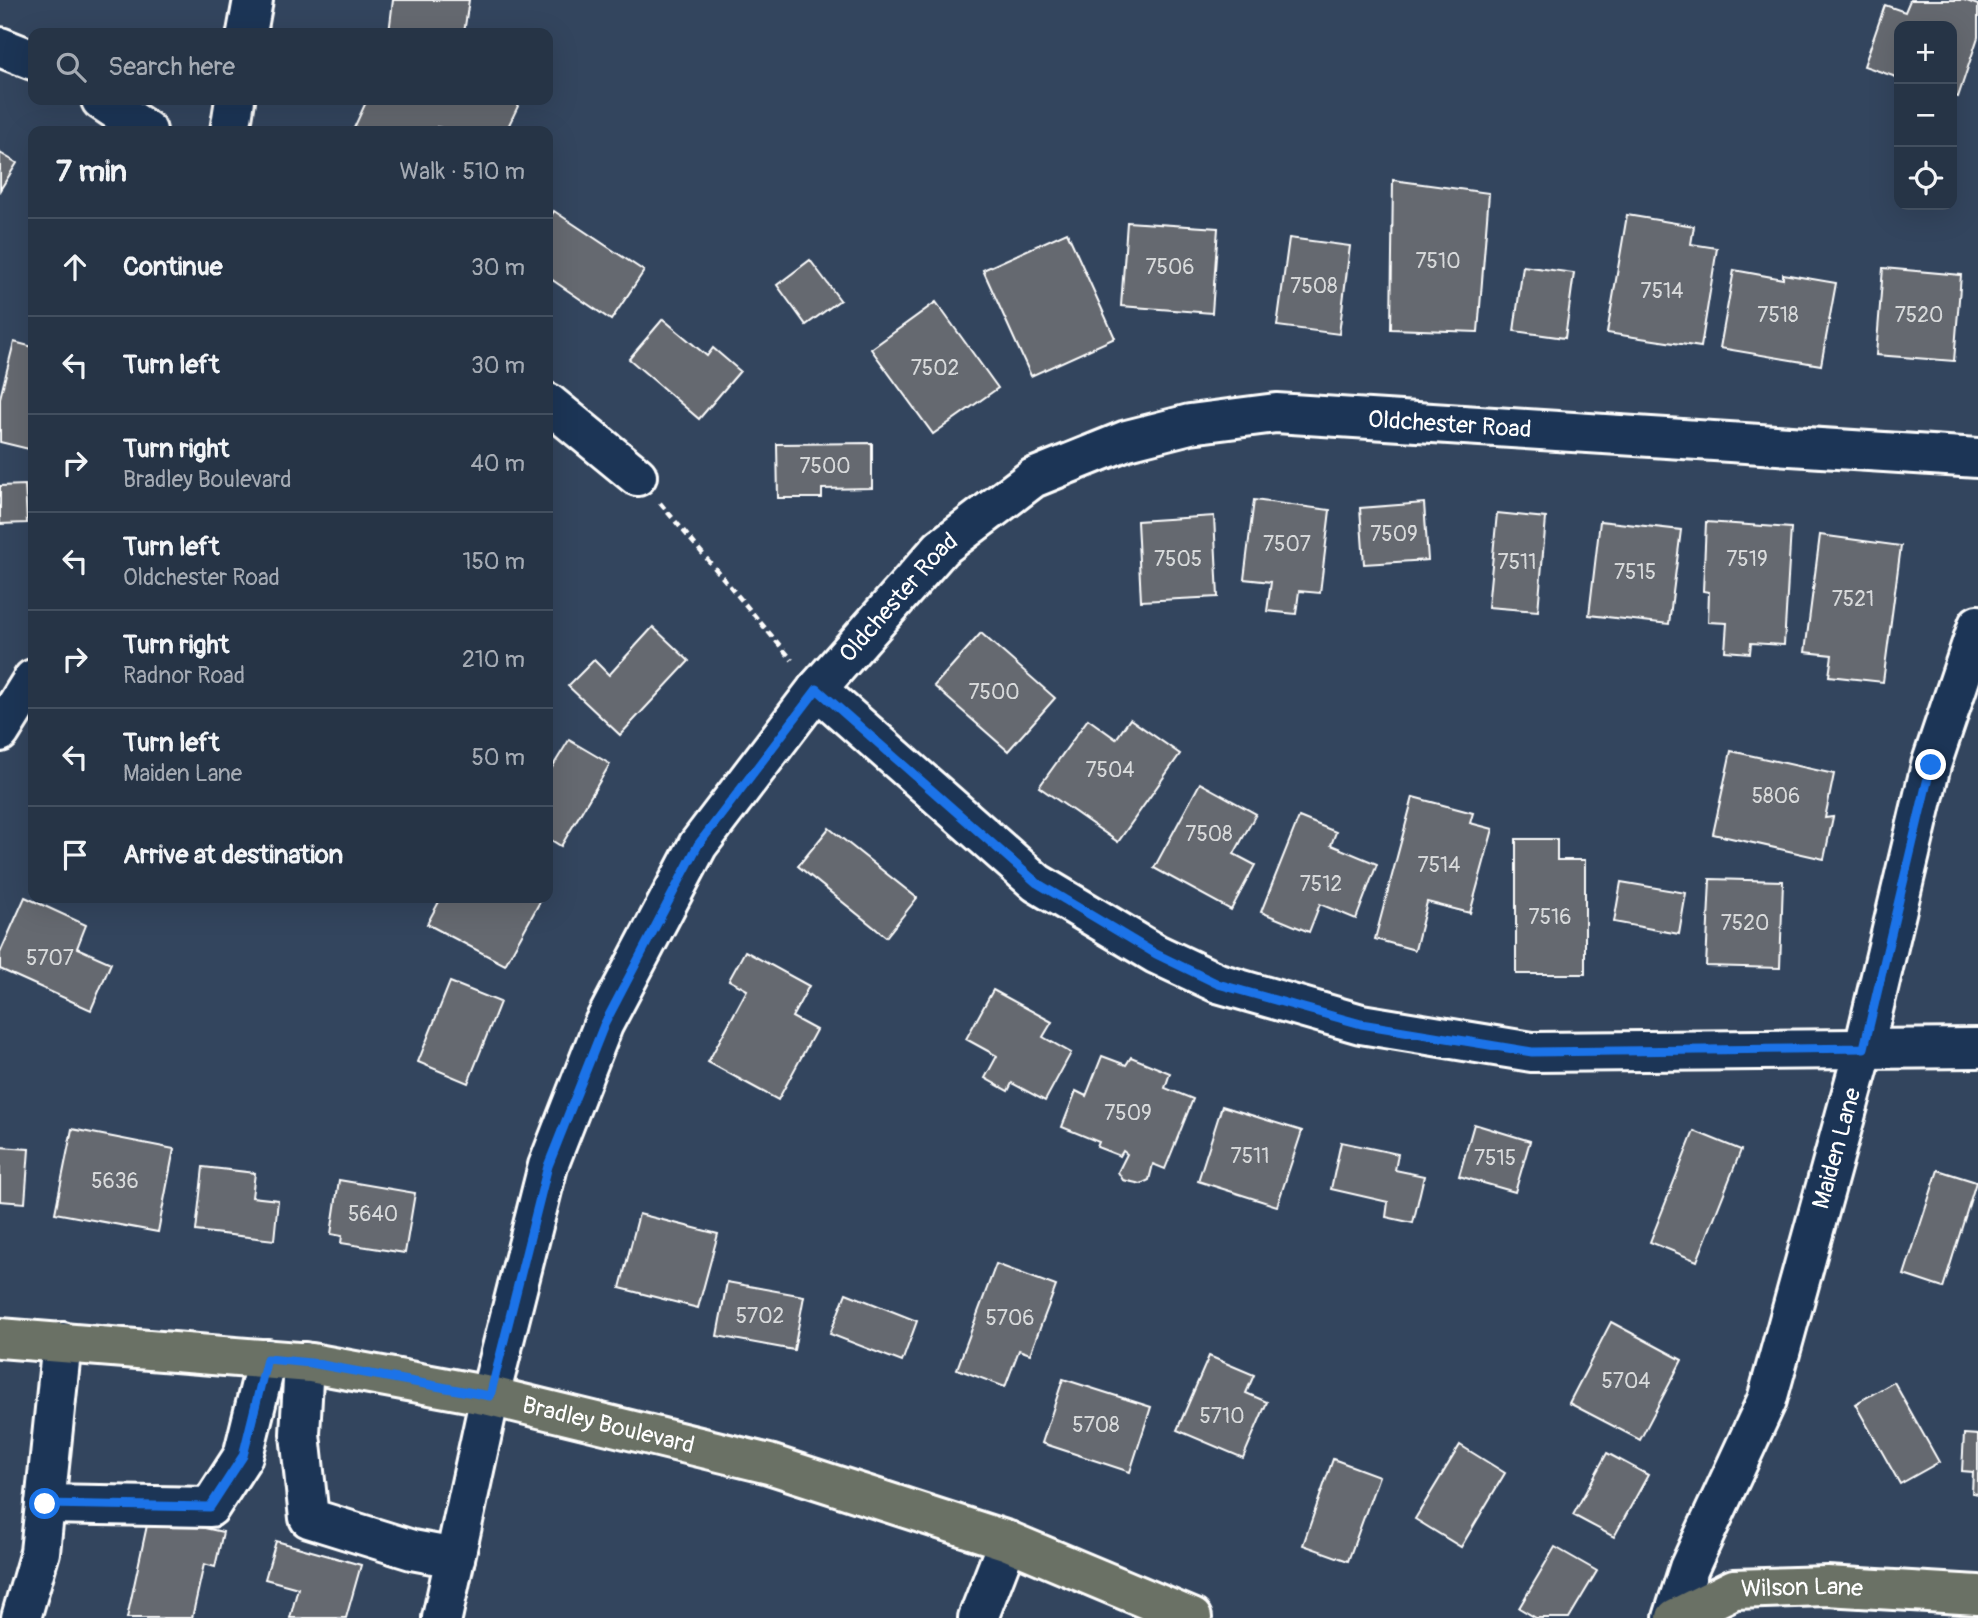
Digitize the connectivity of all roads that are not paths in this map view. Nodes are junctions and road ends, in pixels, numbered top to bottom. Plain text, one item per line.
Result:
1 (253, 0) edge
2 (248, 28) edge
3 (0, 47) edge
4 (28, 58) edge
5 (108, 105) edge
6 (234, 105) edge
7 (139, 126) edge
8 (231, 126) edge
9 (553, 407) edge
10 (1978, 458) edge
11 (636, 476) road end
12 (1978, 625) edge
13 (817, 689) junction
14 (1864, 1048) junction
15 (1978, 1048) edge
16 (0, 1338) edge
17 (62, 1342) junction
18 (267, 1359) junction
19 (304, 1362) junction
20 (490, 1396) junction
21 (45, 1504) junction
22 (1008, 1541) junction
23 (455, 1558) junction
24 (1978, 1595) edge
25 (21, 1618) edge
26 (442, 1618) edge
27 (978, 1618) edge
28 (1192, 1618) edge
29 (1675, 1618) edge

1 - 2 street
3 - 4 street
5 - 7 street
6 - 8 street
9 - 11 street
10 - 13 street, Oldchester Road
12 - 14 street, Maiden Lane
13 - 14 street
13 - 20 street, Oldchester Road
14 - 15 street
14 - 29 street, Maiden Lane
16 - 17 main road, Bradley Boulevard
17 - 18 main road, Bradley Boulevard
17 - 21 street
18 - 19 main road, Bradley Boulevard
18 - 21 street
19 - 20 main road, Bradley Boulevard
19 - 23 street
20 - 22 main road, Bradley Boulevard
20 - 23 street, Oldchester Road
21 - 25 street
22 - 27 street
22 - 28 main road, Bradley Boulevard
23 - 26 street, Oldchester Road
24 - 29 main road, Wilson Lane

